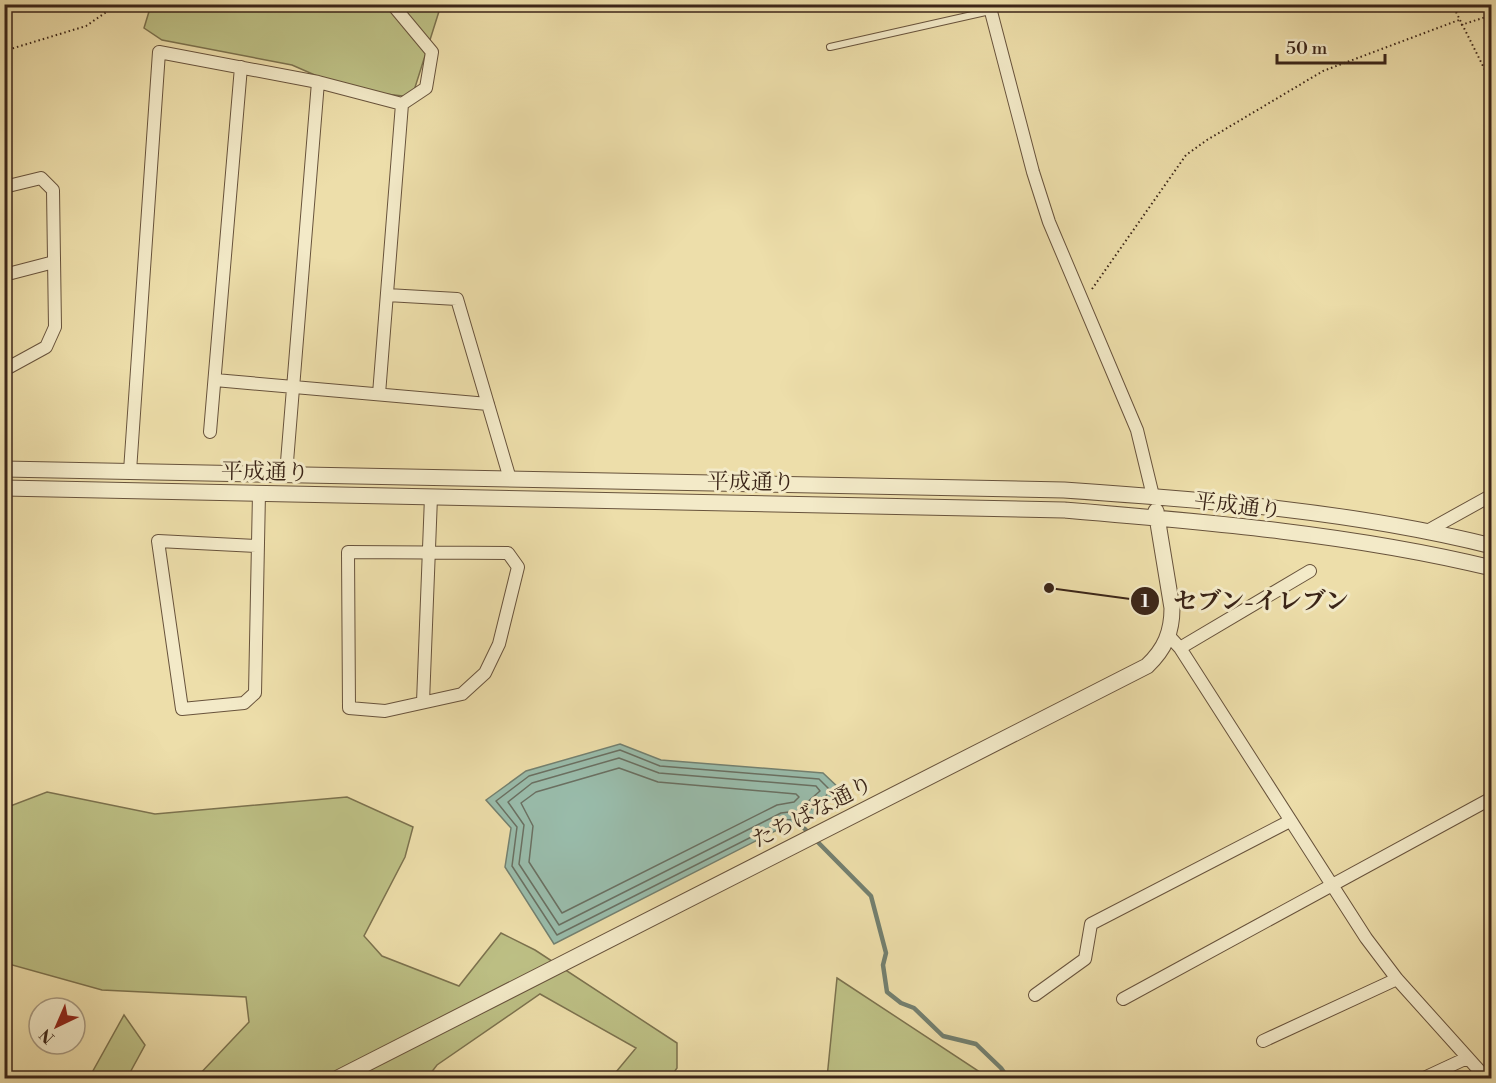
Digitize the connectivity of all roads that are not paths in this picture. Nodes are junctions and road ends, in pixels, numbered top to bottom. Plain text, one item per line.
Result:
1 (392, 4) edge
2 (990, 8) edge
3 (830, 47) dead end
4 (241, 67) junction
5 (318, 82) junction
6 (402, 104) junction
7 (4, 187) edge
8 (54, 262) junction
9 (4, 275) edge
10 (387, 295) junction
11 (4, 370) edge
12 (215, 380) junction
13 (293, 386) junction
14 (379, 394) junction
15 (488, 404) junction
16 (210, 432) dead end
17 (4, 469) edge
18 (130, 471) junction
19 (286, 474) junction
20 (510, 479) junction
21 (4, 488) edge
22 (260, 494) junction
23 (1491, 495) edge
24 (1153, 496) junction
25 (431, 497) junction
26 (1157, 518) junction
27 (1429, 530) junction
28 (258, 546) junction
29 (1491, 546) edge
30 (429, 553) junction
31 (1491, 568) edge
32 (1310, 571) dead end
33 (1169, 636) junction
34 (1180, 648) junction
35 (423, 702) junction
36 (1491, 798) edge
37 (1290, 821) junction
38 (1331, 885) junction
39 (1397, 979) junction
40 (1035, 995) dead end
41 (1122, 999) dead end
42 (1263, 1041) dead end
43 (1467, 1058) junction
44 (338, 1078) edge
45 (1424, 1078) edge
46 (1486, 1078) edge

1 - 6 street
2 - 3 lane
2 - 24 street
4 - 5 street
4 - 12 street
4 - 18 street
5 - 6 street
5 - 13 street
6 - 10 street
7 - 8 street
8 - 9 street
8 - 11 street
10 - 14 street
10 - 15 street
12 - 13 street
12 - 16 street
13 - 14 street
13 - 19 street
14 - 15 street
15 - 20 street
17 - 18 street, 平成通り
18 - 19 street, 平成通り
19 - 20 street, 平成通り
20 - 24 street, 平成通り
21 - 22 street, 平成通り
22 - 25 street, 平成通り
22 - 28 street
23 - 27 street
24 - 26 street, たちばな通り
24 - 27 street, 平成通り
25 - 26 street, 平成通り
25 - 30 street
26 - 31 street, 平成通り
26 - 33 street, たちばな通り
27 - 29 street, 平成通り
28 - 28 street
30 - 35 street
30 - 35 street
30 - 35 street
32 - 34 street
33 - 34 street
33 - 44 street, たちばな通り
34 - 37 street
36 - 38 street
37 - 38 street
37 - 40 street
38 - 39 street
38 - 41 street
39 - 42 street
39 - 43 street
43 - 45 street
43 - 46 street

